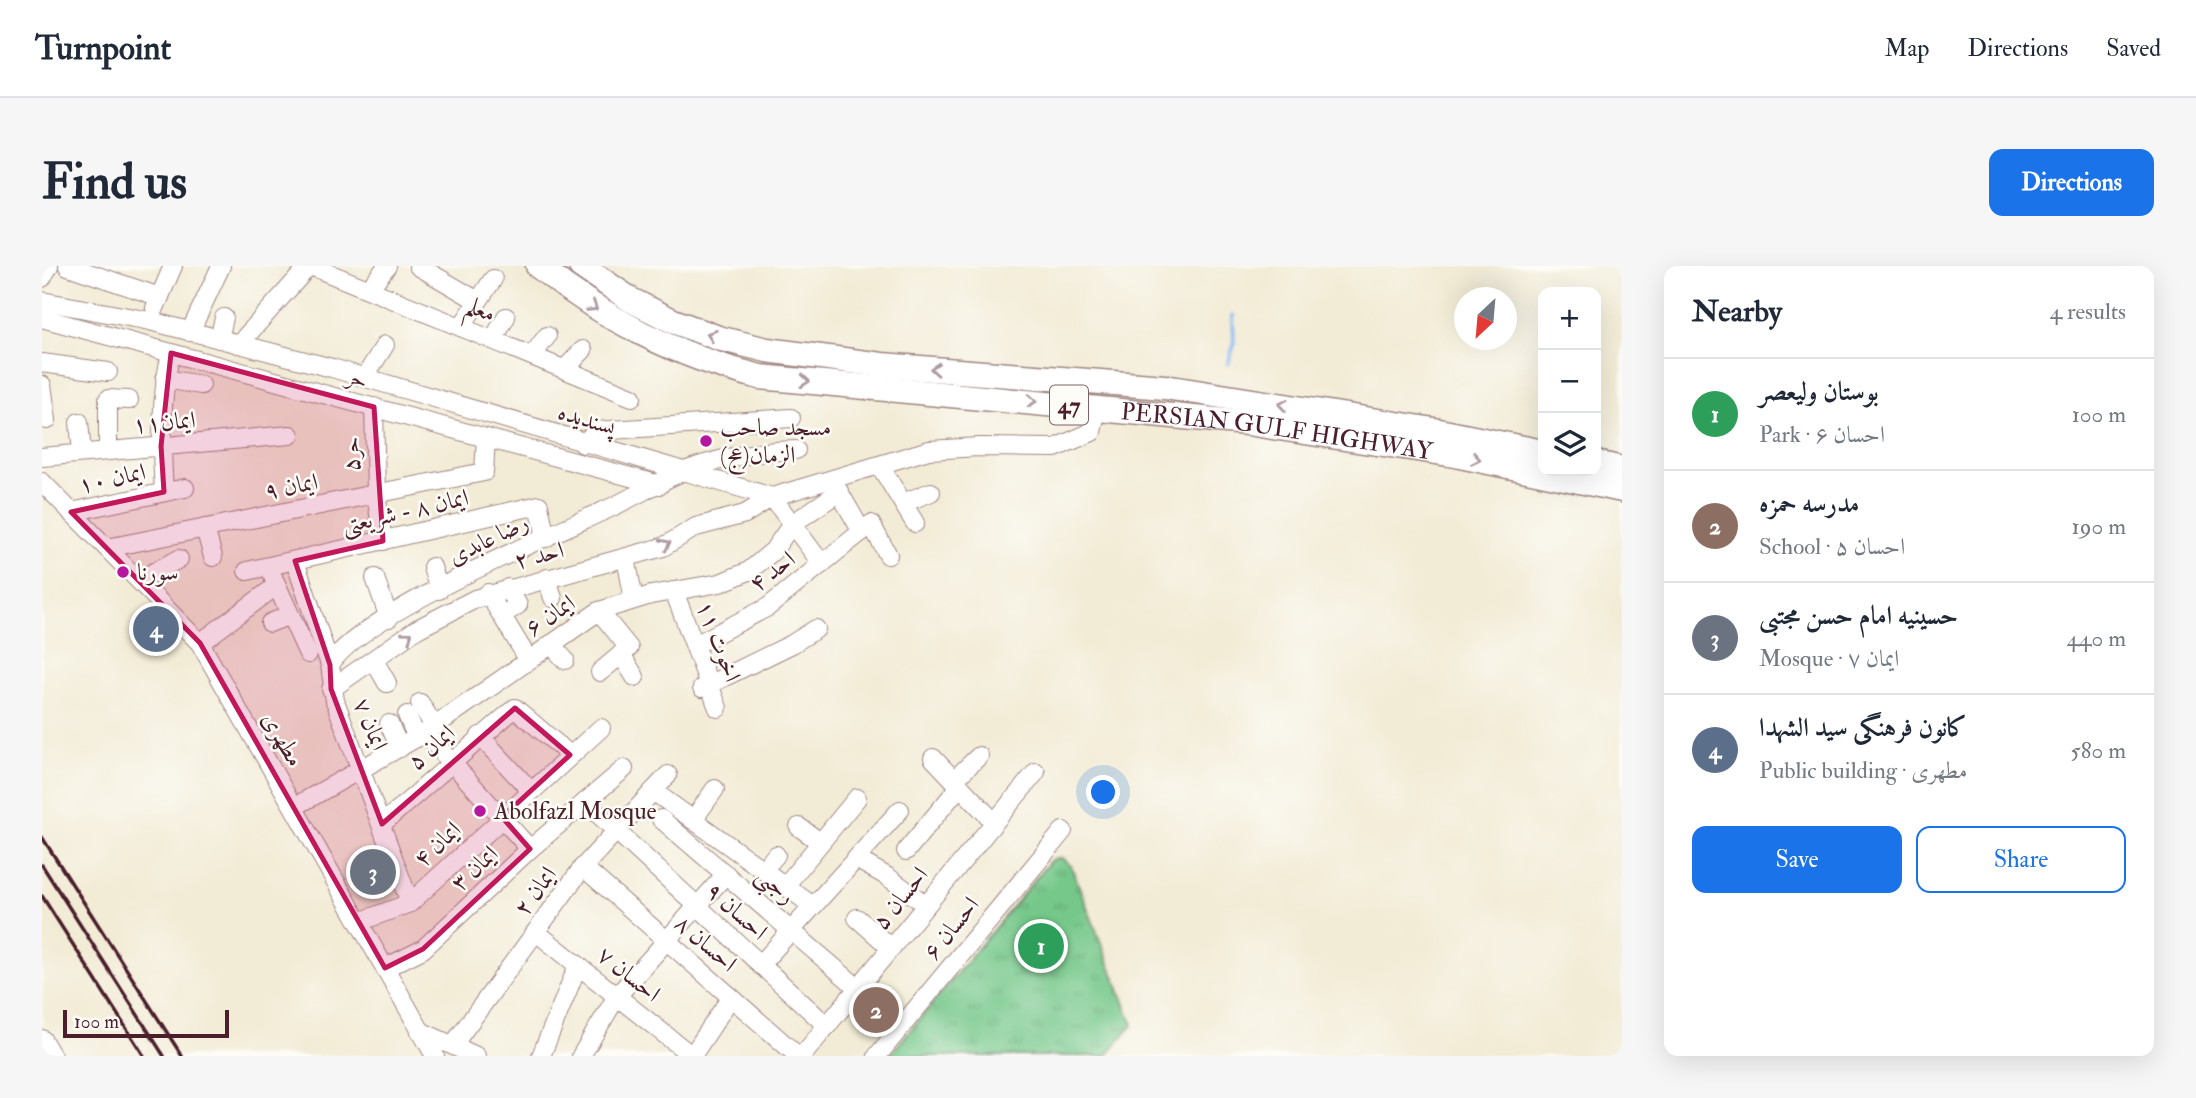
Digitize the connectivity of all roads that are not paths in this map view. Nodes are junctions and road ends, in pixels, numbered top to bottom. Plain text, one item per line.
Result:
1 (49, 266) edge
2 (173, 266) edge
3 (221, 266) edge
4 (310, 266) edge
5 (387, 266) edge
6 (538, 266) edge
7 (581, 266) edge
8 (81, 268) edge
9 (428, 268) edge
10 (42, 278) edge
11 (493, 279) dead end
12 (369, 289) junction
13 (160, 297) junction
14 (42, 301) edge
15 (478, 301) junction
16 (506, 317) dead end
17 (42, 318) edge
18 (224, 318) dead end
19 (150, 321) junction
20 (461, 327) junction
21 (190, 332) junction
22 (547, 336) dead end
23 (219, 339) junction
24 (493, 340) junction
25 (385, 345) dead end
26 (245, 346) junction
27 (583, 350) dead end
28 (171, 353) junction
29 (532, 356) junction
30 (42, 363) edge
31 (332, 368) junction
32 (565, 369) junction
33 (108, 372) dead end
34 (247, 373) junction
35 (364, 378) junction
36 (165, 379) junction
37 (42, 384) edge
38 (201, 385) dead end
39 (326, 394) junction
40 (632, 397) dead end
41 (129, 400) dead end
42 (374, 407) junction
43 (1097, 408) junction
44 (791, 418) dead end
45 (47, 420) dead end
46 (79, 422) dead end
47 (290, 435) dead end
48 (486, 438) junction
49 (583, 444) junction
50 (161, 446) junction
51 (796, 450) dead end
52 (108, 451) junction
53 (1538, 451) edge
54 (82, 453) junction
55 (42, 457) edge
56 (1601, 464) edge
57 (880, 466) junction
58 (1622, 469) edge
59 (681, 473) junction
60 (42, 482) edge
61 (660, 485) junction
62 (836, 486) junction
63 (185, 488) dead end
64 (1622, 490) edge
65 (164, 492) junction
66 (931, 492) dead end
67 (376, 494) junction
68 (772, 497) junction
69 (903, 503) junction
70 (71, 512) junction
71 (915, 523) dead end
72 (792, 524) junction
73 (205, 528) junction
74 (867, 528) junction
75 (546, 538) junction
76 (383, 541) junction
77 (107, 548) junction
78 (888, 555) dead end
79 (213, 557) dead end
80 (626, 558) junction
81 (179, 559) dead end
82 (295, 561) junction
83 (822, 564) junction
84 (268, 567) junction
85 (432, 567) dead end
86 (247, 571) dead end
87 (375, 578) dead end
88 (547, 578) junction
89 (139, 580) junction
90 (276, 586) junction
91 (508, 588) junction
92 (439, 590) junction
93 (674, 591) junction
94 (488, 593) junction
95 (553, 597) dead end
96 (634, 600) junction
97 (512, 609) dead end
98 (599, 611) junction
99 (290, 615) junction
100 (389, 618) junction
101 (270, 623) dead end
102 (816, 629) dead end
103 (200, 643) junction
104 (551, 644) junction
105 (695, 645) junction
106 (308, 654) dead end
107 (621, 654) junction
108 (528, 659) junction
109 (374, 660) junction
110 (565, 660) dead end
111 (330, 665) junction
112 (600, 672) dead end
113 (635, 677) dead end
114 (387, 683) dead end
115 (706, 685) junction
116 (331, 689) junction
117 (718, 708) dead end
118 (413, 709) dead end
119 (389, 724) dead end
120 (601, 728) dead end
121 (425, 732) junction
122 (480, 736) junction
123 (400, 748) junction
124 (570, 755) junction
125 (979, 756) dead end
126 (933, 758) dead end
127 (451, 762) junction
128 (624, 769) dead end
129 (363, 770) junction
130 (1036, 772) dead end
131 (668, 775) dead end
132 (957, 783) junction
133 (715, 789) dead end
134 (531, 791) junction
135 (653, 791) junction
136 (857, 798) dead end
137 (584, 802) junction
138 (294, 807) junction
139 (900, 810) dead end
140 (502, 817) junction
141 (661, 819) dead end
142 (694, 820) junction
143 (994, 822) junction
144 (382, 824) junction
145 (799, 827) dead end
146 (1063, 831) dead end
147 (614, 832) junction
148 (820, 842) junction
149 (530, 849) junction
150 (906, 851) dead end
151 (776, 855) dead end
152 (856, 859) junction
153 (583, 867) junction
154 (763, 870) junction
155 (726, 874) junction
156 (785, 886) junction
157 (410, 903) junction
158 (926, 905) junction
159 (813, 906) junction
160 (697, 908) junction
161 (857, 918) dead end
162 (359, 922) junction
163 (791, 930) junction
164 (536, 932) junction
165 (666, 940) junction
166 (891, 948) junction
167 (578, 965) junction
168 (760, 965) junction
169 (385, 968) junction
170 (858, 988) junction
171 (617, 996) junction
172 (731, 997) junction
173 (827, 1026) junction
174 (421, 1031) junction
175 (42, 1039) edge
176 (453, 1045) junction
177 (52, 1056) edge
178 (435, 1056) edge
179 (477, 1056) edge
180 (541, 1056) edge
181 (581, 1056) edge
182 (692, 1056) edge
183 (800, 1056) edge
184 (877, 1056) edge

1 - 10 street
2 - 13 street
3 - 21 street
4 - 12 street, معلم
4 - 26 street
5 - 12 street
6 -> 43 highway, PERSIAN GULF HIGHWAY / 47
53 -> 7 highway, PERSIAN GULF HIGHWAY / 47
8 - 13 street
9 - 15 street
11 - 15 street
12 - 20 street, معلم
13 - 19 street
14 - 19 street, پسندیده
15 - 20 street
16 - 24 street
17 - 28 street, حر
18 - 23 street
19 - 21 street, پسندیده
20 - 24 street, معلم
21 - 23 street, پسندیده
22 - 29 street
23 - 26 street, پسندیده
24 - 29 street, معلم
25 - 35 street
26 - 31 street, پسندیده
26 - 34 street
27 - 32 street
28 - 34 street, حر
28 - 36 street
29 - 32 street, معلم
30 - 33 street
31 - 35 street, پسندیده
31 - 39 street
32 - 40 street, معلم
34 - 39 street, حر
35 - 49 street, پسندیده
36 - 38 street
36 - 50 street
37 - 45 street
39 - 42 street, حر
41 - 52 street
42 - 48 street, حر
42 - 67 street, حر۵
43 - 57 street, پسندیده
43 -> 64 highway, PERSIAN GULF HIGHWAY / 47
44 - 49 street
46 - 54 street
47 - 50 street, ایمان۱۱
48 - 61 street, حر
48 - 67 street, ایمان ۹
49 - 59 street, پسندیده
50 - 52 street, ایمان۱۱
50 - 65 street
51 - 59 street, رضا عابدی
52 - 54 street, ایمان۱۱
54 - 55 street, ایمان۱۱
56 - 58 highway
57 - 62 street, پسندیده
57 - 69 street
59 - 61 street, رضا عابدی
59 - 68 street, پسندیده
60 - 70 street, مطهری
61 - 75 street, رضا عابدی
62 - 68 street, پسندیده
62 - 72 street, ایمان ۶
62 - 74 street
63 - 65 street, ایمان ۱۰
65 - 70 street, ایمان ۱۰
66 - 69 street
67 - 73 street, ایمان ۹
67 - 76 street, حر۵
68 - 72 street
80 -> 68 street, احد ۲
69 - 71 street
70 - 77 street, مطهری
72 - 83 street
72 - 93 street, ایمان ۶
73 - 77 street, ایمان ۹
73 - 79 street
74 - 78 street
74 - 83 street, احد ۴
75 - 76 street, ایمان ۸ - شریعتی
75 - 92 street, رضا عابدی
76 - 82 street, ایمان ۸ - شریعتی
77 - 89 street, مطهری
80 - 88 street, احد ۲
80 - 96 street
81 - 89 street
82 - 84 street, ایمان ۸ - شریعتی
82 - 111 street, ایمان ۷
83 - 105 street, احد ۴
84 - 86 street, ایمان ۸ - شریعتی
84 - 90 street
85 - 92 street
87 - 100 street
88 - 91 street, احد ۲
88 - 95 street
89 - 103 street, مطهری
90 - 99 street
90 - 103 street
91 - 94 street, احد ۲
91 - 97 street
92 - 100 street, رضا عابدی
93 - 96 street, ایمان ۶
93 - 105 street, اخوت ۱۱
94 - 108 street
109 -> 94 street, احد ۲
96 - 98 street, ایمان ۶
98 - 104 street, ایمان ۶
98 - 107 street
99 - 101 street
99 - 106 street
100 - 111 street, رضا عابدی
102 - 115 street
103 - 138 street, مطهری
104 - 108 street, ایمان ۶
104 - 110 street
105 - 115 street, اخوت ۱۱
107 - 112 street
107 - 113 street
108 - 121 street, ایمان ۶
109 - 114 street
109 - 116 street, احد ۲
111 - 116 street, ایمان ۷
115 - 117 street, اخوت ۱۱
116 - 129 street, ایمان ۷
118 - 121 street
119 - 123 street
120 - 124 street, ایمان ۴
121 - 123 street, ایمان ۶
121 - 127 street
122 - 124 street, ایمان ۵
122 - 127 street, ایمان ۵
122 - 134 street
123 - 129 street, ایمان ۶
124 - 134 street, ایمان ۴
125 - 132 street
126 - 132 street
127 - 140 street
127 - 144 street, ایمان ۵
128 - 137 street, ایمان ۳
129 - 138 street, ایمان ۶
129 - 144 street, ایمان ۷
130 - 143 street, احسان ۵
131 - 135 street, ایمان ۲
132 - 143 street
132 - 150 street
133 - 142 street
134 - 140 street, ایمان ۴
135 - 142 street, رجبی
135 - 147 street, ایمان ۲
136 - 148 street
137 - 147 street, احسان ۹
137 - 149 street, ایمان ۳
138 - 162 street, مطهری
139 - 152 street
140 - 149 street
140 - 157 street, ایمان ۴
141 - 155 street, رجبی
142 - 154 street, رجبی
143 - 158 street, احسان ۵
144 - 157 street, ایمان ۷
145 - 148 street
146 - 184 street, احسان ۶
147 - 153 street, ایمان ۲
147 - 160 street, احسان ۹
148 - 156 street
149 - 169 street, ایمان ۳
151 - 154 street
152 - 158 street
152 - 159 street
153 - 164 street, ایمان ۲
153 - 165 street, احسان ۸
154 - 156 street, رجبی
155 - 160 street
155 - 163 street, رجبی
156 - 159 street, رجبی
157 - 162 street, ایمان ۴
158 - 166 street, احسان ۵
159 - 163 street
160 - 165 street
160 - 168 street, احسان ۹
161 - 166 street
162 - 169 street, مطهری
163 - 168 street
163 - 170 street, رجبی
164 - 167 street, احسان ۷
164 - 176 street, ایمان ۲
165 - 171 street
165 - 172 street, احسان ۸
166 - 170 street, احسان ۵
167 - 171 street, احسان ۷
167 - 180 street
168 - 173 street, احسان ۹
169 - 174 street, مطهری
170 - 173 street, احسان ۵
171 - 181 street
171 - 182 street, احسان ۷
172 - 182 street
172 - 183 street, احسان ۸
173 - 183 street, احسان ۵
174 - 176 street
174 - 178 street, مطهری
175 - 177 street
176 - 179 street

